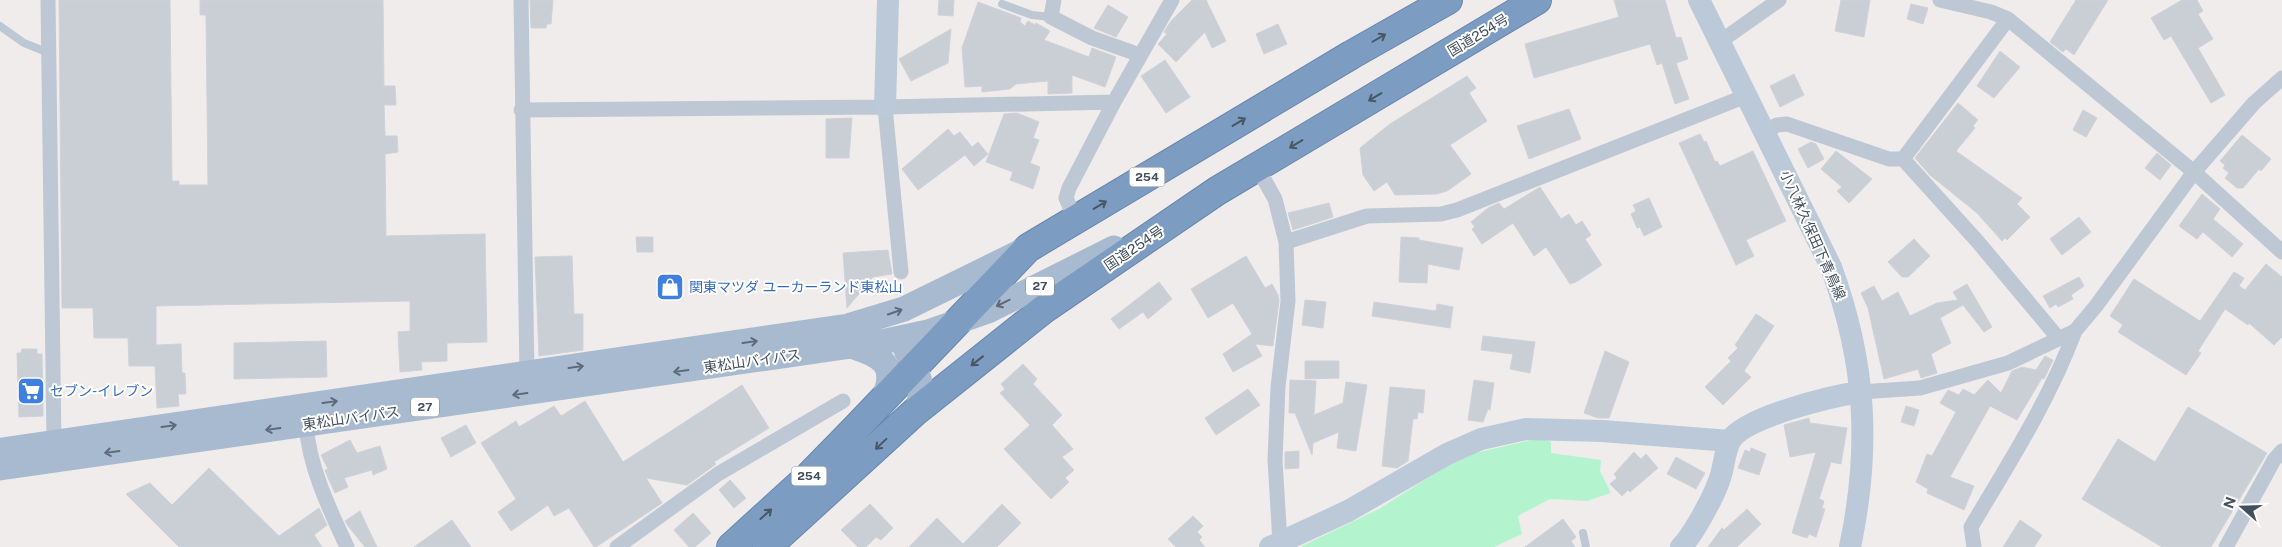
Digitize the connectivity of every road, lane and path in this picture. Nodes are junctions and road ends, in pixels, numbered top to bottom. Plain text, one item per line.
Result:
1 (48, 0) edge
2 (521, 0) edge
3 (888, 0) edge
4 (1054, 0) edge
5 (1172, 0) edge
6 (1448, 0) edge
7 (1538, 0) edge
8 (1699, 0) edge
9 (1779, 0) edge
10 (1940, 0) edge
11 (1002, 4) dead end
12 (1051, 17) junction
13 (2008, 19) junction
14 (0, 26) edge
15 (1721, 41) junction
16 (49, 53) junction
17 (1140, 55) junction
18 (2282, 78) edge
19 (1746, 96) junction
20 (1114, 102) junction
21 (885, 107) junction
22 (522, 110) junction
23 (1765, 131) junction
24 (1903, 159) junction
25 (1257, 167) junction
26 (2194, 172) junction
27 (1217, 191) junction
28 (1075, 219) junction
29 (1286, 242) junction
30 (1028, 248) junction
31 (2282, 252) edge
32 (902, 272) dead end
33 (954, 324) junction
34 (2075, 331) junction
35 (850, 336) junction
36 (896, 339) junction
37 (2058, 339) junction
38 (916, 366) junction
39 (527, 374) junction
40 (1860, 392) junction
41 (883, 400) junction
42 (844, 401) dead end
43 (916, 411) junction
44 (306, 424) junction
45 (1730, 441) junction
46 (54, 442) junction
47 (0, 451) edge
48 (2282, 452) edge
49 (0, 468) edge
50 (1583, 533) dead end
51 (1275, 545) edge
52 (347, 547) edge
53 (617, 547) edge
54 (730, 547) edge
55 (767, 547) edge
56 (1586, 547) edge
57 (1681, 547) edge
58 (1850, 547) edge
59 (1974, 547) edge
60 (2226, 547) edge

1 - 16 street
2 - 22 street
3 - 21 street
4 - 12 street
5 - 17 street
28 -> 6 highway, 254
7 -> 25 highway, 国道254号 / 254
8 - 15 street, 小八林久保田下青鳥線
9 - 15 street
10 - 13 street
11 - 12 lane
12 - 17 street
13 - 24 street
13 - 26 street
14 - 16 lane
15 - 19 street, 小八林久保田下青鳥線
16 - 46 street
17 - 20 street
18 - 26 street
19 - 23 street, 小八林久保田下青鳥線
19 - 29 street
20 - 21 street
20 - 28 street
21 - 22 street
21 - 32 street
22 - 39 street
23 - 24 street
23 - 40 street, 小八林久保田下青鳥線
24 - 37 street
25 - 27 highway, 国道254号 / 254
25 - 29 street
26 - 31 street
26 - 34 street
27 -> 33 main road, 27
27 -> 43 highway, 国道254号 / 254
28 - 30 highway, 254
29 - 51 street
30 - 33 highway, 254
35 -> 30 main road, 27
33 - 36 main road, 27
33 - 38 highway, 254
34 - 37 street
34 - 59 street
35 - 36 main road, 27
39 -> 35 main road, 東松山バイパス / 27
35 - 41 main road
35 -> 44 main road, 東松山バイパス / 27
36 - 38 main road
37 - 40 street
38 - 41 highway, 254
38 - 43 main road
46 -> 39 main road, 東松山バイパス / 27
40 - 45 street
40 - 58 street, 小八林久保田下青鳥線
54 -> 41 highway, 254
42 - 53 street
43 -> 55 highway, 国道254号 / 254
44 -> 49 main road, 東松山バイパス / 27
44 - 52 street
45 - 51 street
45 - 57 street
46 - 47 main road, 東松山バイパス / 27
48 - 60 street
50 - 56 lane

